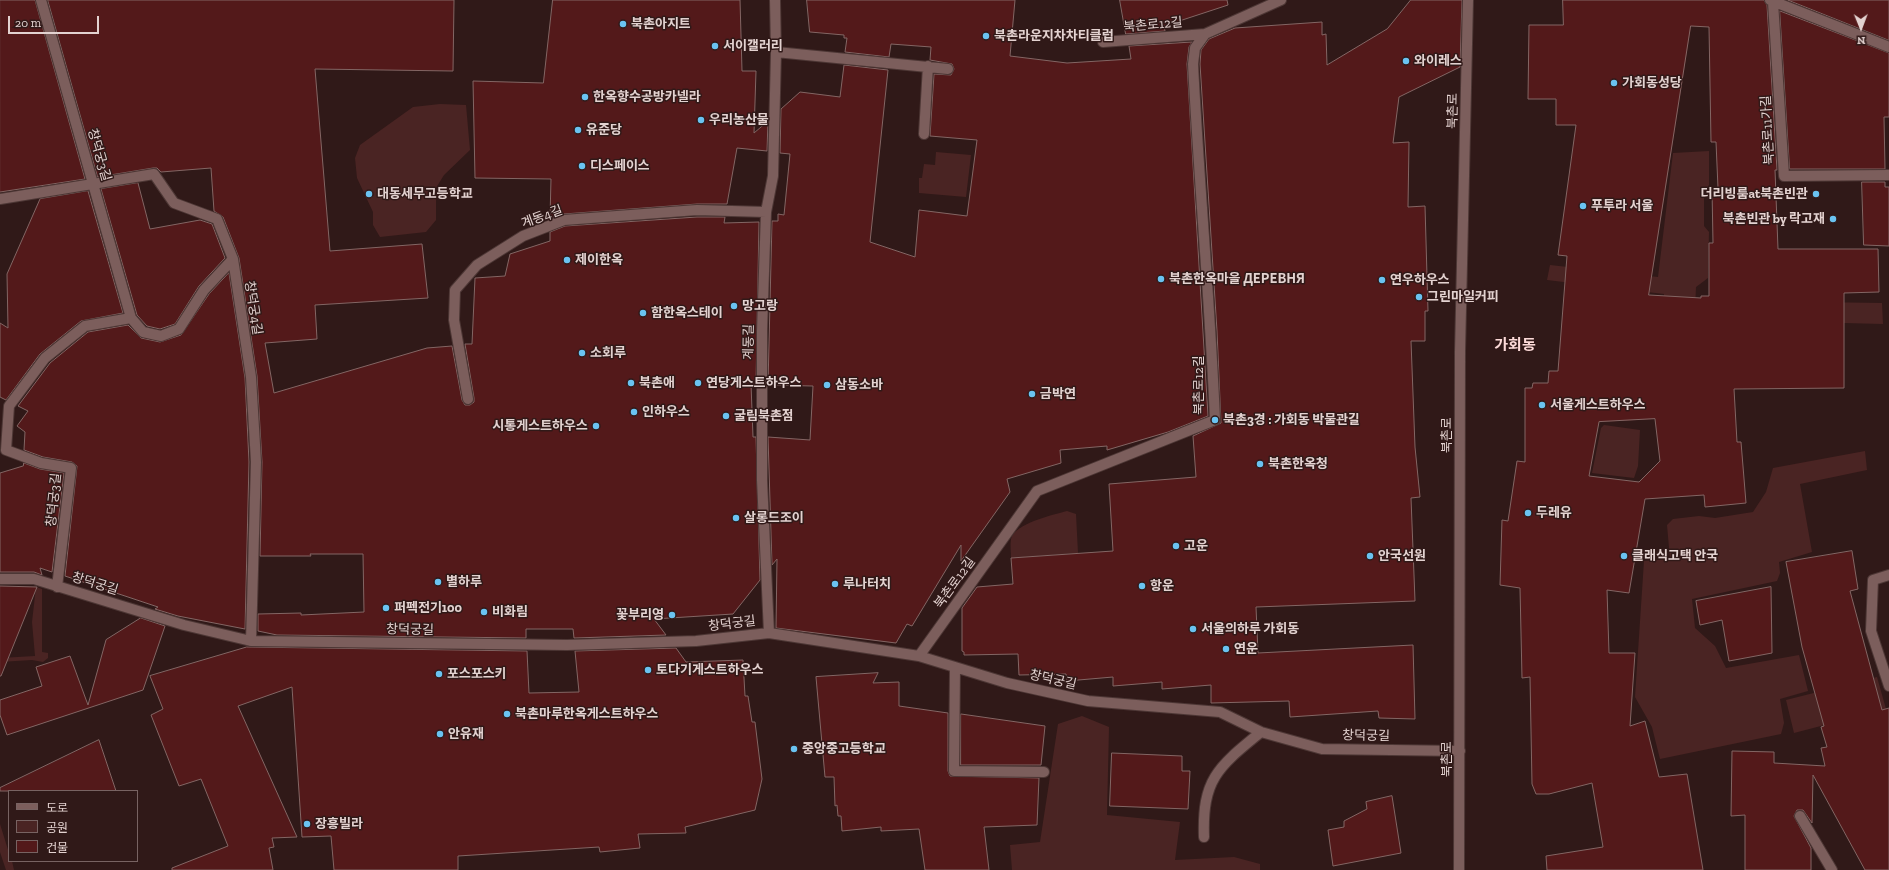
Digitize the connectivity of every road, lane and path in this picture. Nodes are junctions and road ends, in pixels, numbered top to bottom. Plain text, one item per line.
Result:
1 (41, 0) edge
2 (775, 0) edge
3 (1281, 0) edge
4 (1468, 0) edge
5 (1772, 1) edge
6 (1205, 34) junction
7 (1103, 42) dead end
8 (1889, 47) edge
9 (776, 52) junction
10 (928, 66) junction
11 (948, 69) dead end
12 (924, 134) dead end
13 (1889, 175) edge
14 (94, 184) junction
15 (0, 199) edge
16 (766, 212) junction
17 (233, 259) junction
18 (131, 318) junction
19 (468, 399) dead end
20 (1889, 575) edge
21 (0, 579) edge
22 (57, 587) junction
23 (769, 633) junction
24 (251, 641) junction
25 (919, 656) junction
26 (955, 667) junction
27 (1889, 686) edge
28 (1261, 732) junction
29 (1460, 751) junction
30 (1044, 772) dead end
31 (1800, 816) dead end
32 (1204, 837) dead end
33 (1459, 870) edge
34 (1832, 870) edge

1 - 14 street, 창덕궁3길
2 - 9 street, 계동길
3 - 6 street, 북촌로12길
4 - 29 street, 북촌로
5 - 8 street
5 - 13 street, 북촌로11가길
6 - 7 street, 북촌로12길
6 - 25 street, 북촌로12길
9 - 10 street
9 - 16 street, 계동길
10 - 11 street
10 - 12 street
14 - 15 street, 창덕궁4길
14 - 17 street, 창덕궁4길
14 - 18 street, 창덕궁3길
16 - 19 street, 계동4길
16 - 23 street, 계동길
17 - 18 street, 창덕궁3길
17 - 24 street, 창덕궁4길
18 - 22 street, 창덕궁3길
20 - 27 street
21 - 22 street, 창덕궁길
22 - 24 street, 창덕궁길
23 - 24 street, 창덕궁길
23 - 25 street, 창덕궁길
25 - 26 street, 창덕궁길
26 - 28 street, 창덕궁길
26 - 30 street
28 - 29 street, 창덕궁길
28 - 32 street
29 - 33 street, 북촌로
31 - 34 street

